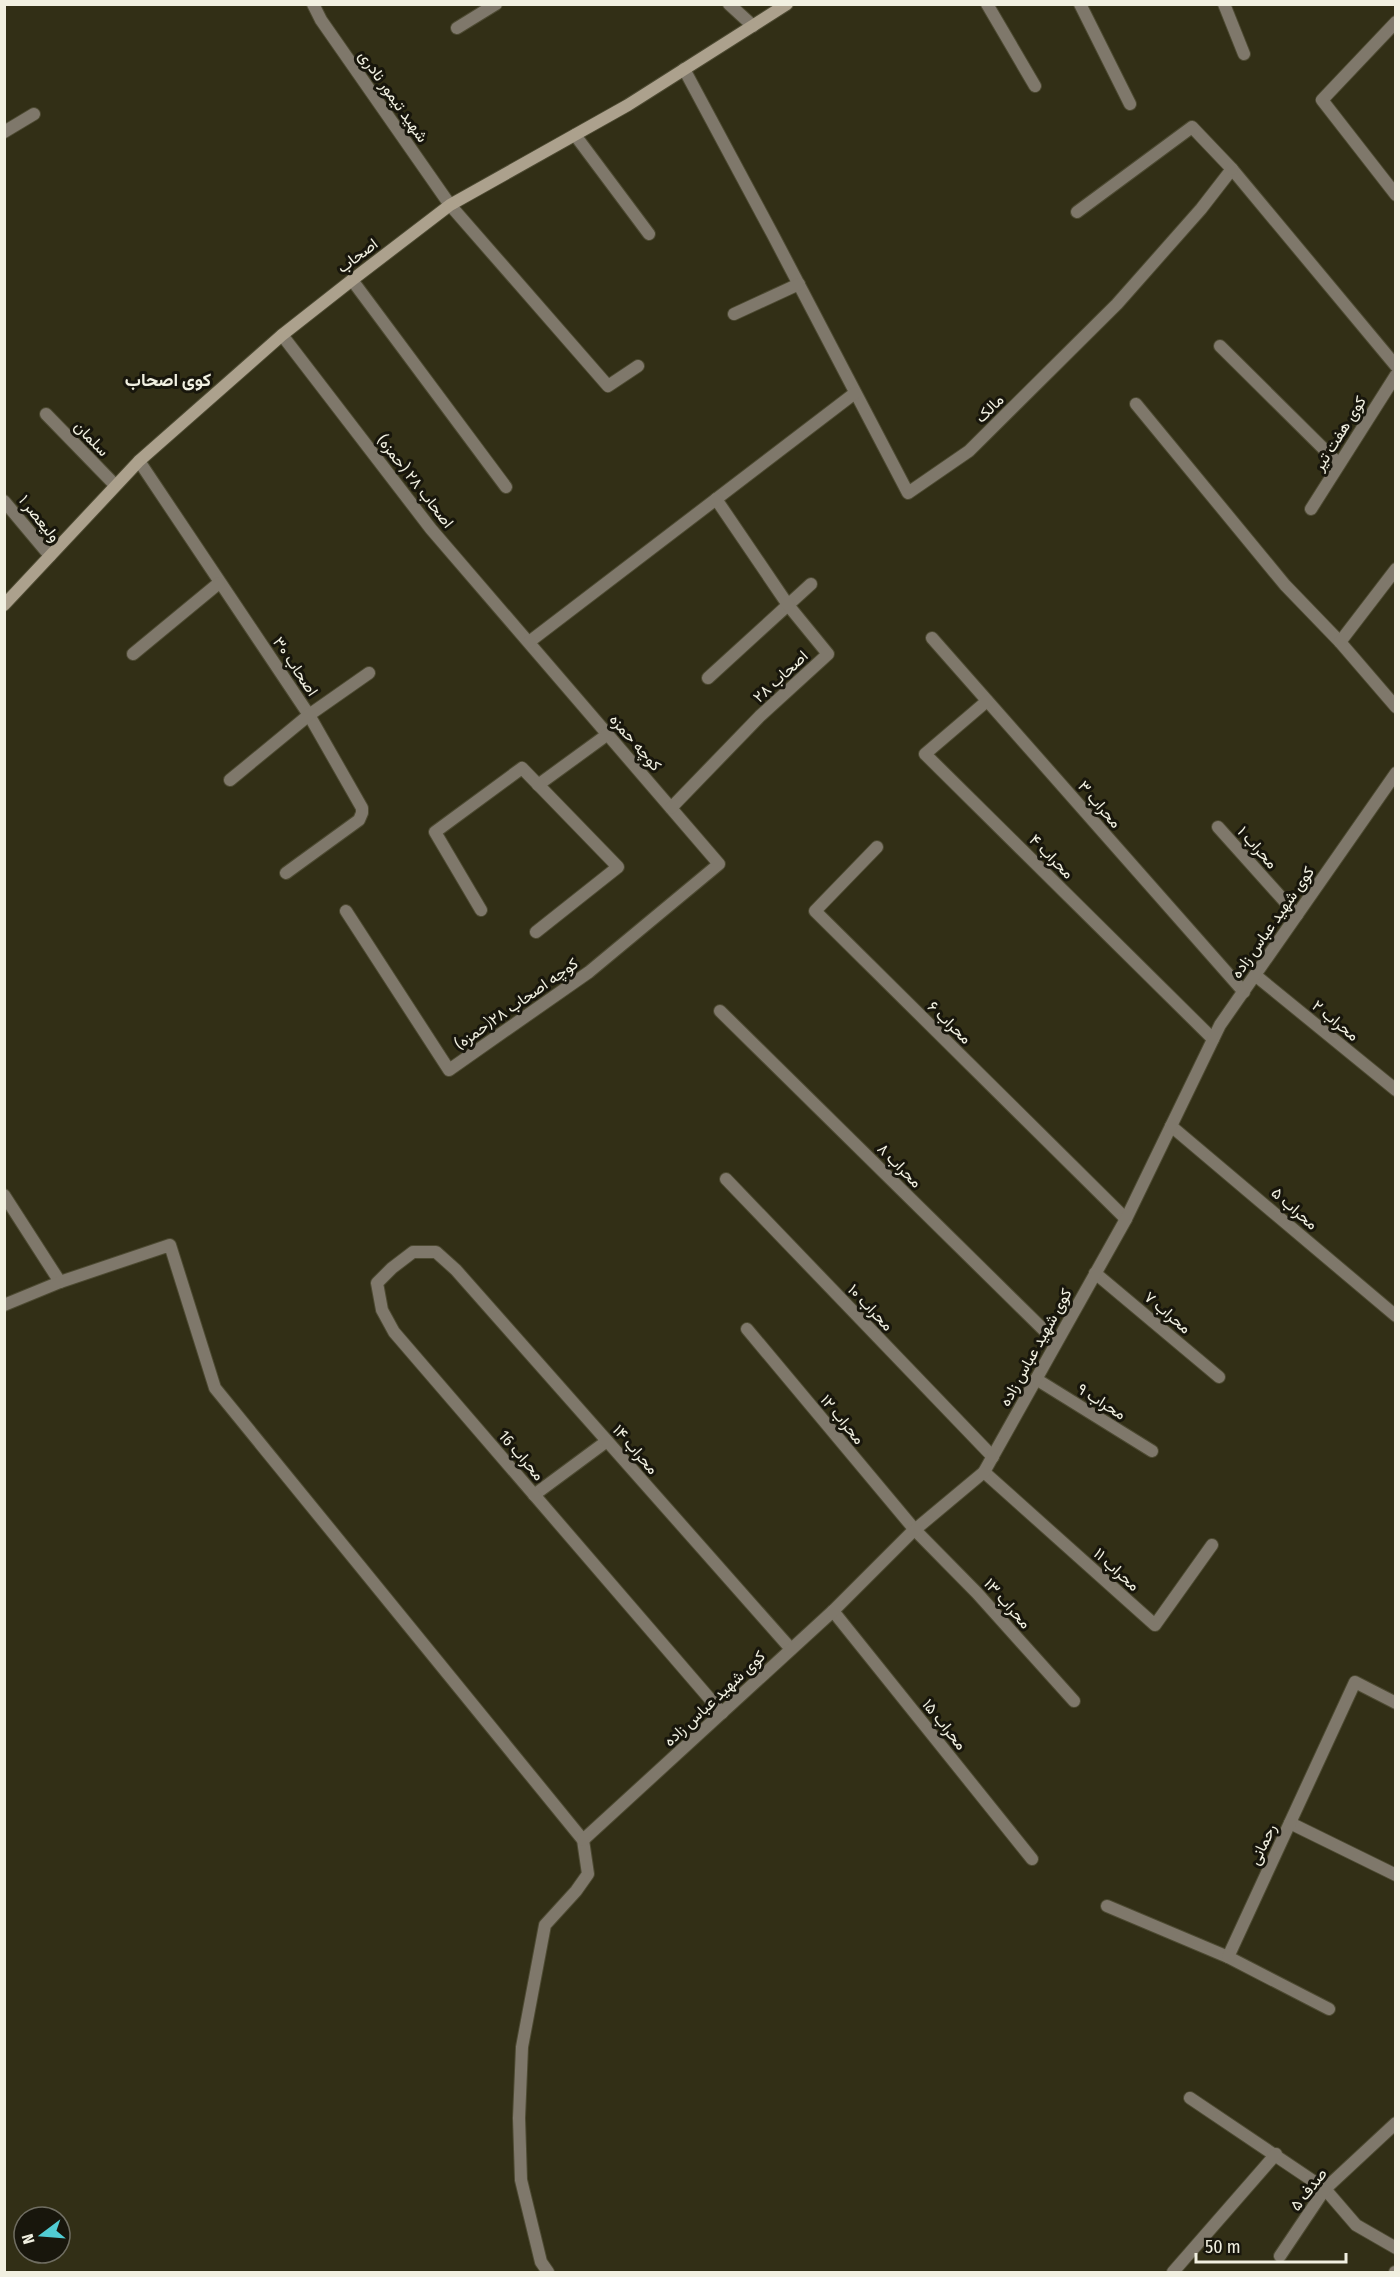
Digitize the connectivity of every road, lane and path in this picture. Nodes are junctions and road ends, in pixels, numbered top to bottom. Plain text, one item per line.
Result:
1 (313, 4) edge
2 (496, 4) edge
3 (729, 4) edge
4 (786, 4) edge
5 (987, 4) edge
6 (1080, 4) edge
7 (1224, 4) edge
8 (1395, 22) edge
9 (753, 26) junction
10 (457, 28) dead end
11 (1244, 54) dead end
12 (684, 69) junction
13 (1035, 86) dead end
14 (1130, 104) dead end
15 (34, 114) dead end
16 (4, 132) edge
17 (575, 135) junction
18 (1232, 169) junction
19 (1395, 195) edge
20 (450, 205) junction
21 (1077, 212) dead end
22 (649, 234) dead end
23 (352, 280) junction
24 (799, 284) junction
25 (734, 314) dead end
26 (282, 335) junction
27 (1220, 346) dead end
28 (638, 366) dead end
29 (1395, 366) edge
30 (1395, 375) edge
31 (855, 393) junction
32 (1136, 404) dead end
33 (46, 414) dead end
34 (139, 461) junction
35 (1339, 464) junction
36 (115, 485) junction
37 (506, 487) dead end
38 (716, 500) junction
39 (4, 501) edge
40 (1311, 509) dead end
41 (50, 556) junction
42 (1395, 569) edge
43 (219, 583) junction
44 (811, 584) dead end
45 (4, 604) edge
46 (788, 605) junction
47 (932, 638) dead end
48 (529, 642) junction
49 (1340, 642) junction
50 (132, 654) dead end
51 (369, 673) dead end
52 (708, 678) dead end
53 (987, 700) junction
54 (1395, 706) edge
55 (309, 715) junction
56 (608, 734) junction
57 (1395, 773) edge
58 (230, 780) dead end
59 (538, 785) junction
60 (671, 808) junction
61 (1218, 827) dead end
62 (877, 847) dead end
63 (719, 864) joint
64 (286, 873) dead end
65 (481, 910) dead end
66 (346, 911) dead end
67 (1297, 915) junction
68 (536, 932) dead end
69 (1255, 975) junction
70 (1244, 992) junction
71 (720, 1011) dead end
72 (1213, 1039) junction
73 (1395, 1090) edge
74 (1171, 1126) junction
75 (726, 1179) dead end
76 (4, 1195) edge
77 (1126, 1219) junction
78 (456, 1270) joint
79 (1095, 1274) junction
80 (60, 1282) junction
81 (4, 1305) edge
82 (1395, 1316) edge
83 (747, 1329) dead end
84 (1056, 1342) junction
85 (1218, 1377) dead end
86 (1036, 1379) junction
87 (608, 1441) junction
88 (1152, 1451) dead end
89 (993, 1457) junction
90 (984, 1472) junction
91 (534, 1495) junction
92 (915, 1530) junction
93 (1212, 1545) dead end
94 (833, 1611) junction
95 (791, 1649) junction
96 (1074, 1701) dead end
97 (1395, 1703) edge
98 (722, 1713) junction
99 (1290, 1823) junction
100 (583, 1840) junction
101 (1032, 1858) dead end
102 (1395, 1875) edge
103 (1107, 1906) dead end
104 (1228, 1957) junction
105 (1329, 2009) dead end
106 (1190, 2098) dead end
107 (1395, 2123) edge
108 (1276, 2154) junction
109 (1325, 2189) junction
110 (1395, 2248) edge
111 (1280, 2256) dead end
112 (548, 2272) edge
113 (1173, 2272) edge

1 - 20 street, شهید تیمور نادری
2 - 10 street
3 - 9 street
4 - 9 main road, اصحاب
5 - 13 street
6 - 14 street
7 - 11 street
8 - 19 street
9 - 12 main road, اصحاب
12 - 17 main road, اصحاب
12 - 24 street, مالک
15 - 16 street
17 - 20 main road, اصحاب
17 - 22 street
18 - 21 street
18 - 29 street
18 - 31 street, مالک
20 - 23 main road, اصحاب
20 - 28 street, شهید تیمور نادری
23 - 26 main road, اصحاب
23 - 37 street
24 - 25 street
24 - 31 street, مالک
26 - 34 main road, اصحاب
26 - 48 street, اصحاب ۲۸ (حمزه)
27 - 35 street
30 - 35 street, کوی هفت تیر
31 - 38 street
32 - 49 street
33 - 36 street, سلمان
34 - 36 main road, اصحاب
34 - 43 street, اصحاب ۳۰
35 - 40 street, کوی هفت تیر
36 - 41 main road, اصحاب
38 - 46 street, اصحاب ۲۸
38 - 48 street
39 - 41 street, ولیعصر ۱
41 - 45 main road, اصحاب
42 - 49 street
43 - 50 street
43 - 55 street, اصحاب ۳۰
44 - 46 street
46 - 52 street
46 - 60 street, اصحاب ۲۸
47 - 53 street, محراب ۳
48 - 56 street, کوچه حمزه
49 - 54 street
51 - 55 street
53 - 70 street, محراب ۳
53 - 72 street, محراب ۴
55 - 58 street
55 - 64 street, اصحاب ۳۰
56 - 59 street
56 - 60 street, کوچه حمزه
57 - 67 street, کوی شهید عباس زاده
59 - 65 street
59 - 68 street
60 - 63 street, کوچه حمزه
61 - 67 street, محراب ۱
62 - 77 street, محراب ۶
63 - 66 street, کوچه اصحاب ۲۸(حمزه)
67 - 69 street, کوی شهید عباس زاده
69 - 70 street, کوی شهید عباس زاده
69 - 73 street, محراب ۲
70 - 72 street, کوی شهید عباس زاده
71 - 84 street, محراب ۸
72 - 74 street, کوی شهید عباس زاده
74 - 77 street, کوی شهید عباس زاده
74 - 82 street, محراب ۵
75 - 89 street, محراب ۱۰
76 - 80 street
77 - 79 street, کوی شهید عباس زاده
78 - 87 street, محراب ۱۴
78 - 91 street, محراب 16
79 - 84 street, کوی شهید عباس زاده
79 - 85 street, محراب ۷
80 - 81 street
80 - 100 street
83 - 92 street, محراب ۱۲
84 - 86 street, کوی شهید عباس زاده
86 - 88 street, محراب ۹
86 - 89 street, کوی شهید عباس زاده
87 - 91 street
87 - 95 street, محراب ۱۴
89 - 90 street, کوی شهید عباس زاده
90 - 92 street, کوی شهید عباس زاده
90 - 93 street, محراب ۱۱
91 - 98 street, محراب 16
92 - 94 street, کوی شهید عباس زاده
92 - 96 street, محراب ۱۳
94 - 95 street, کوی شهید عباس زاده
94 - 101 street, محراب ۱۵
95 - 98 street, کوی شهید عباس زاده
97 - 99 street, رحمانی
98 - 100 street, کوی شهید عباس زاده
99 - 102 street
99 - 104 street, رحمانی
100 - 112 street
103 - 104 street
104 - 105 street
106 - 108 street
107 - 109 street, صدف ۵
108 - 109 street
108 - 113 street
109 - 110 street
109 - 111 street, صدف ۵

